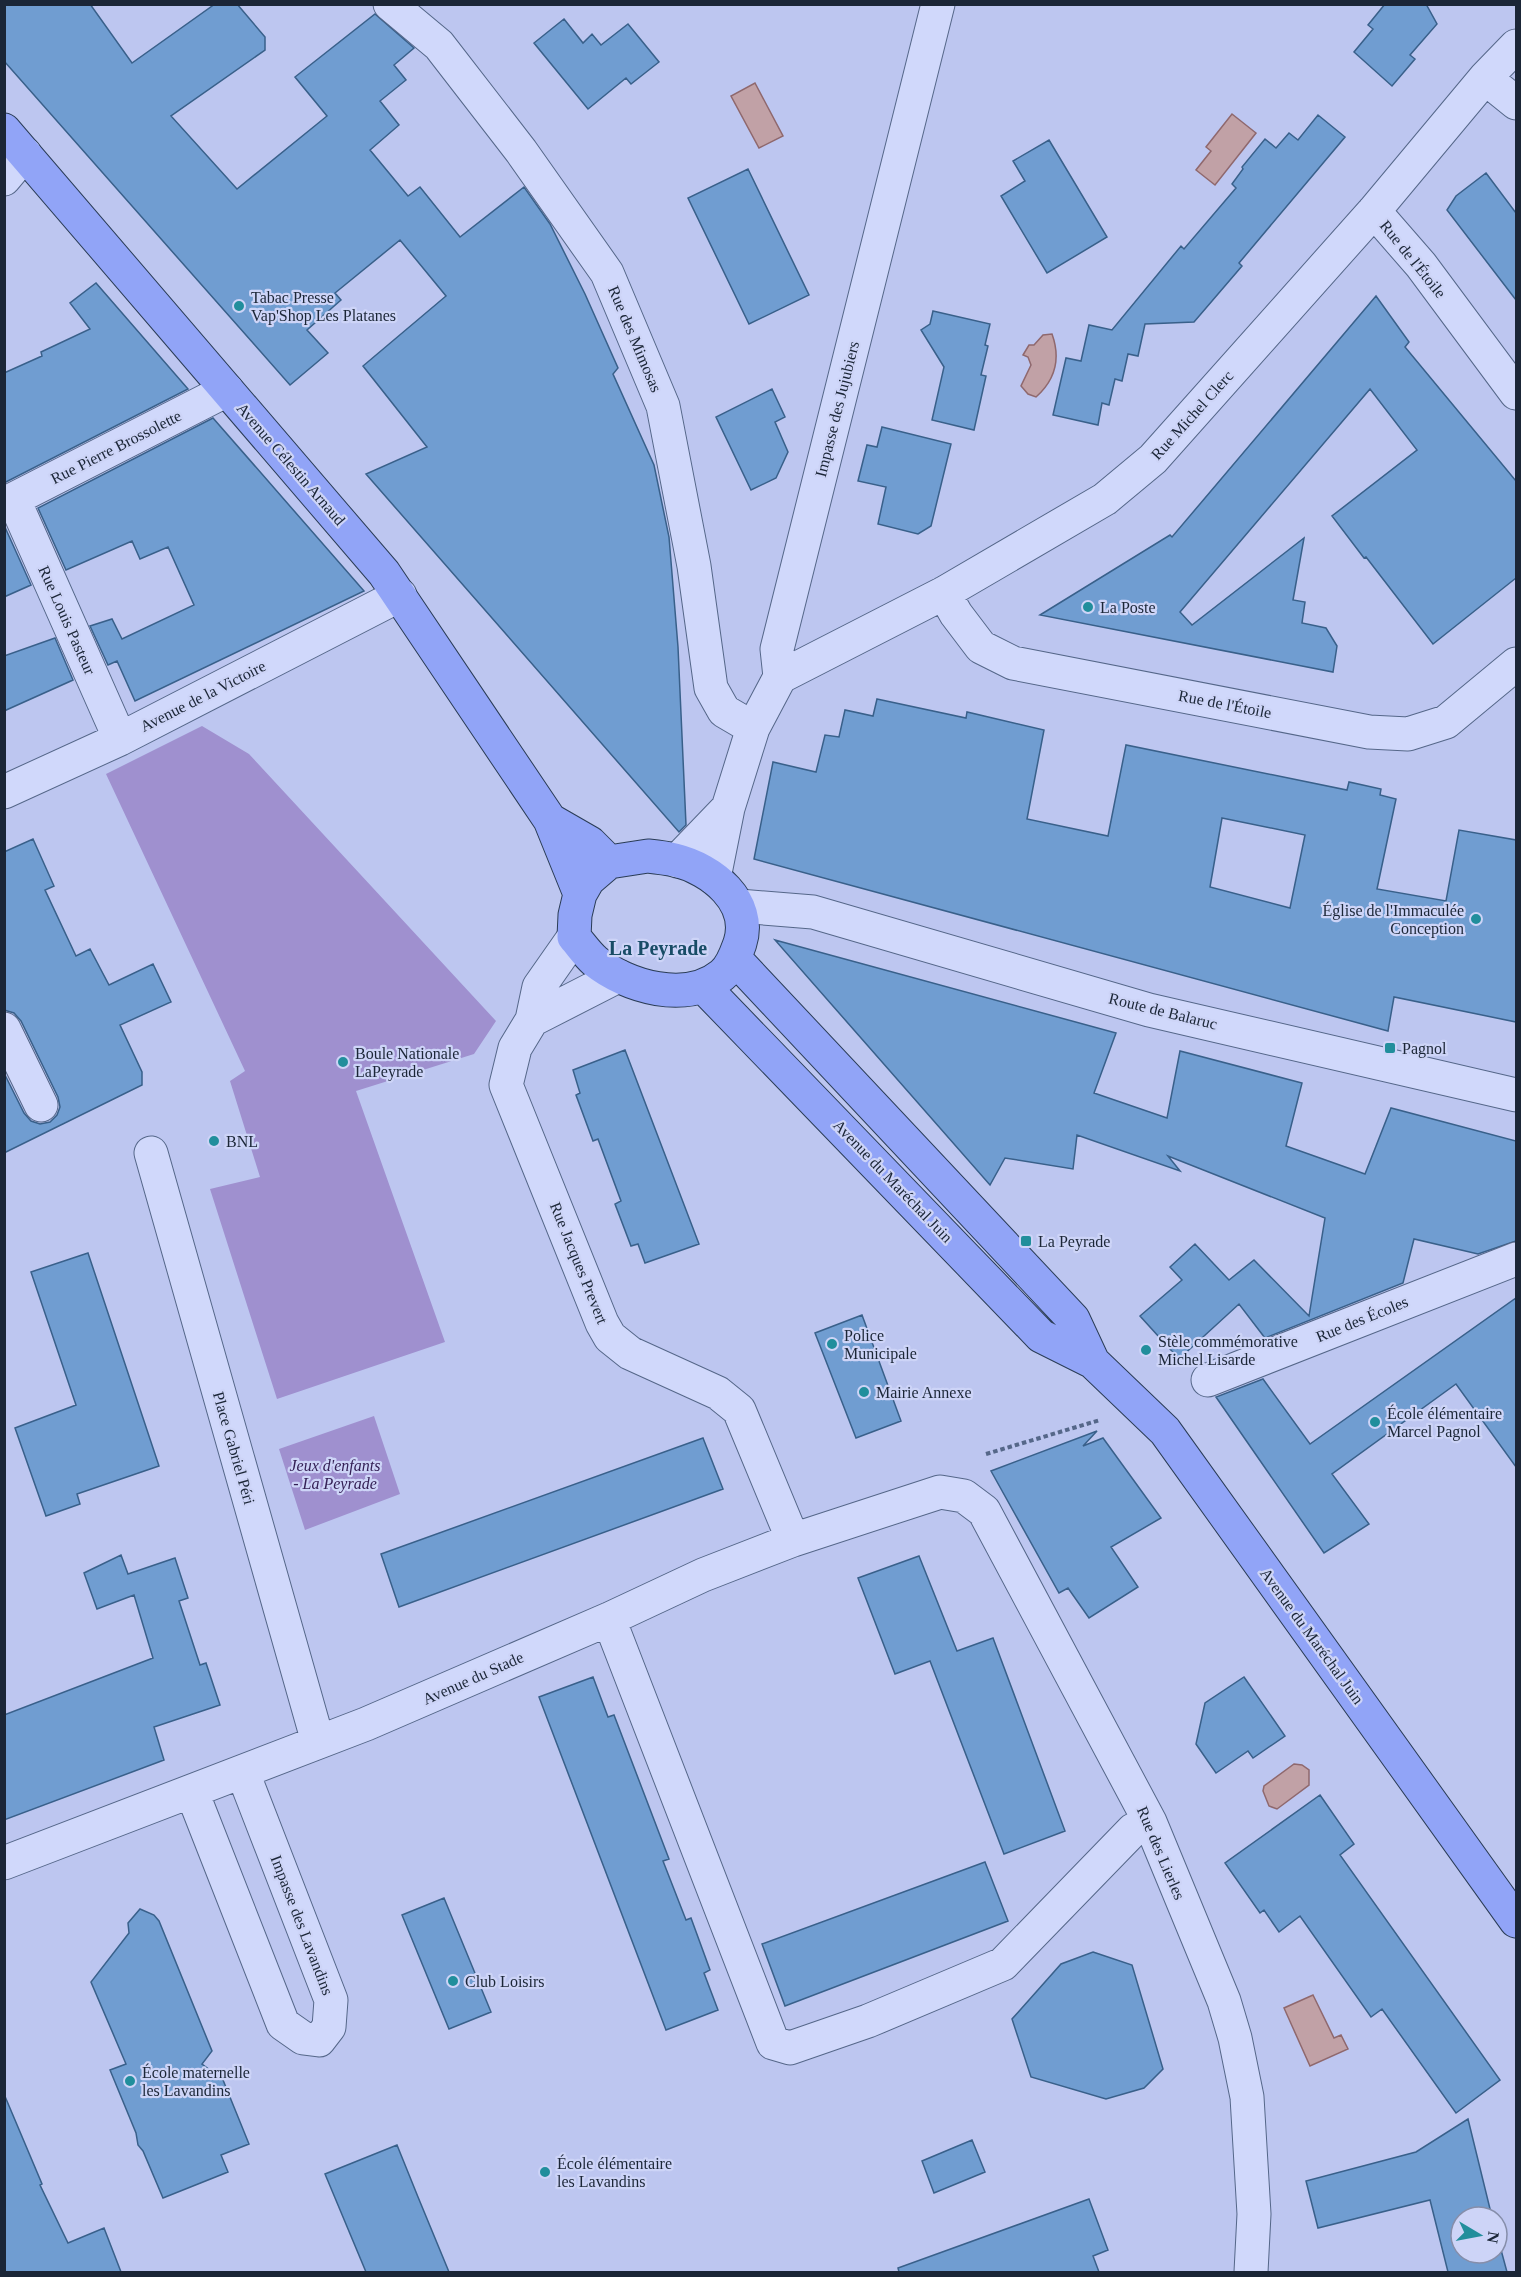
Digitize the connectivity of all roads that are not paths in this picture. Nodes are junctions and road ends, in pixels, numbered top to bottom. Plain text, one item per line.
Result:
1 (390, 4) edge
2 (938, 4) edge
3 (1516, 46) edge
4 (1485, 78) junction
5 (1516, 103) edge
6 (4, 130) edge
7 (25, 154) junction
8 (4, 179) edge
9 (1374, 211) junction
10 (227, 390) junction
11 (1516, 393) edge
12 (9, 502) edge
13 (944, 593) junction
14 (400, 595) junction
15 (1516, 664) edge
16 (780, 677) junction
17 (753, 728) junction
18 (120, 739) junction
19 (4, 792) edge
20 (728, 808) junction
21 (550, 820) junction
22 (677, 861) junction
23 (609, 862) junction
24 (714, 878) junction
25 (580, 894) junction
26 (739, 932) junction
27 (574, 937) junction
28 (618, 976) junction
29 (703, 986) junction
30 (532, 1020) junction
31 (4, 1029) edge
32 (1516, 1095) edge
33 (41, 1105) dead end
34 (151, 1153) dead end
35 (1516, 1259) edge
36 (1093, 1362) junction
37 (1208, 1380) dead end
38 (940, 1492) joint
39 (793, 1540) junction
40 (609, 1619) junction
41 (318, 1742) junction
42 (243, 1773) junction
43 (192, 1792) junction
44 (1150, 1822) junction
45 (4, 1863) edge
46 (1516, 1921) edge
47 (1251, 2272) edge

1 - 17 street, Rue des Mimosas
2 - 16 street, Impasse des Jujubiers
3 - 4 street, Rue Michel Clerc
4 - 5 street
4 - 9 street, Rue Michel Clerc
6 - 7 main road, Avenue Célestin Arnaud
7 - 8 street
7 - 10 main road, Avenue Célestin Arnaud
9 - 11 street, Rue de l'Étoile
9 - 13 street, Rue Michel Clerc
10 - 12 street, Rue Pierre Brossolette
10 - 14 main road, Avenue Célestin Arnaud
12 - 18 street, Rue Louis Pasteur
13 - 15 street, Rue de l'Étoile
13 - 16 street, Rue Michel Clerc
14 - 18 street, Avenue de la Victoire
14 - 21 main road, Avenue Célestin Arnaud
16 - 17 street
17 - 20 street
18 - 19 street, Avenue de la Victoire
20 - 22 street
20 - 24 street
21 - 23 main road, Avenue Célestin Arnaud
21 - 25 main road, Avenue Célestin Arnaud
22 - 23 main road
22 - 24 main road
23 - 25 main road
24 - 26 main road
25 - 27 main road
26 - 29 main road
26 - 32 street, Route de Balaruc
26 - 36 main road, Avenue du Maréchal Juin
27 - 28 main road
27 - 30 street, Rue Jacques Prevert
28 - 29 main road
28 - 30 street
29 - 36 main road, Avenue du Maréchal Juin
30 - 39 street, Rue Jacques Prevert
31 - 33 street
34 - 41 street, Place Gabriel Péri
35 - 37 street, Rue des Écoles
36 - 46 main road, Avenue du Maréchal Juin
38 - 39 street, Avenue du Stade
38 - 44 street, Rue des Lierles
39 - 40 street, Avenue du Stade
40 - 41 street, Avenue du Stade
40 - 44 street
41 - 42 street, Avenue du Stade
42 - 43 street, Avenue du Stade
42 - 43 street, Impasse des Lavandins
43 - 45 street, Avenue du Stade
44 - 47 street, Rue des Lierles

